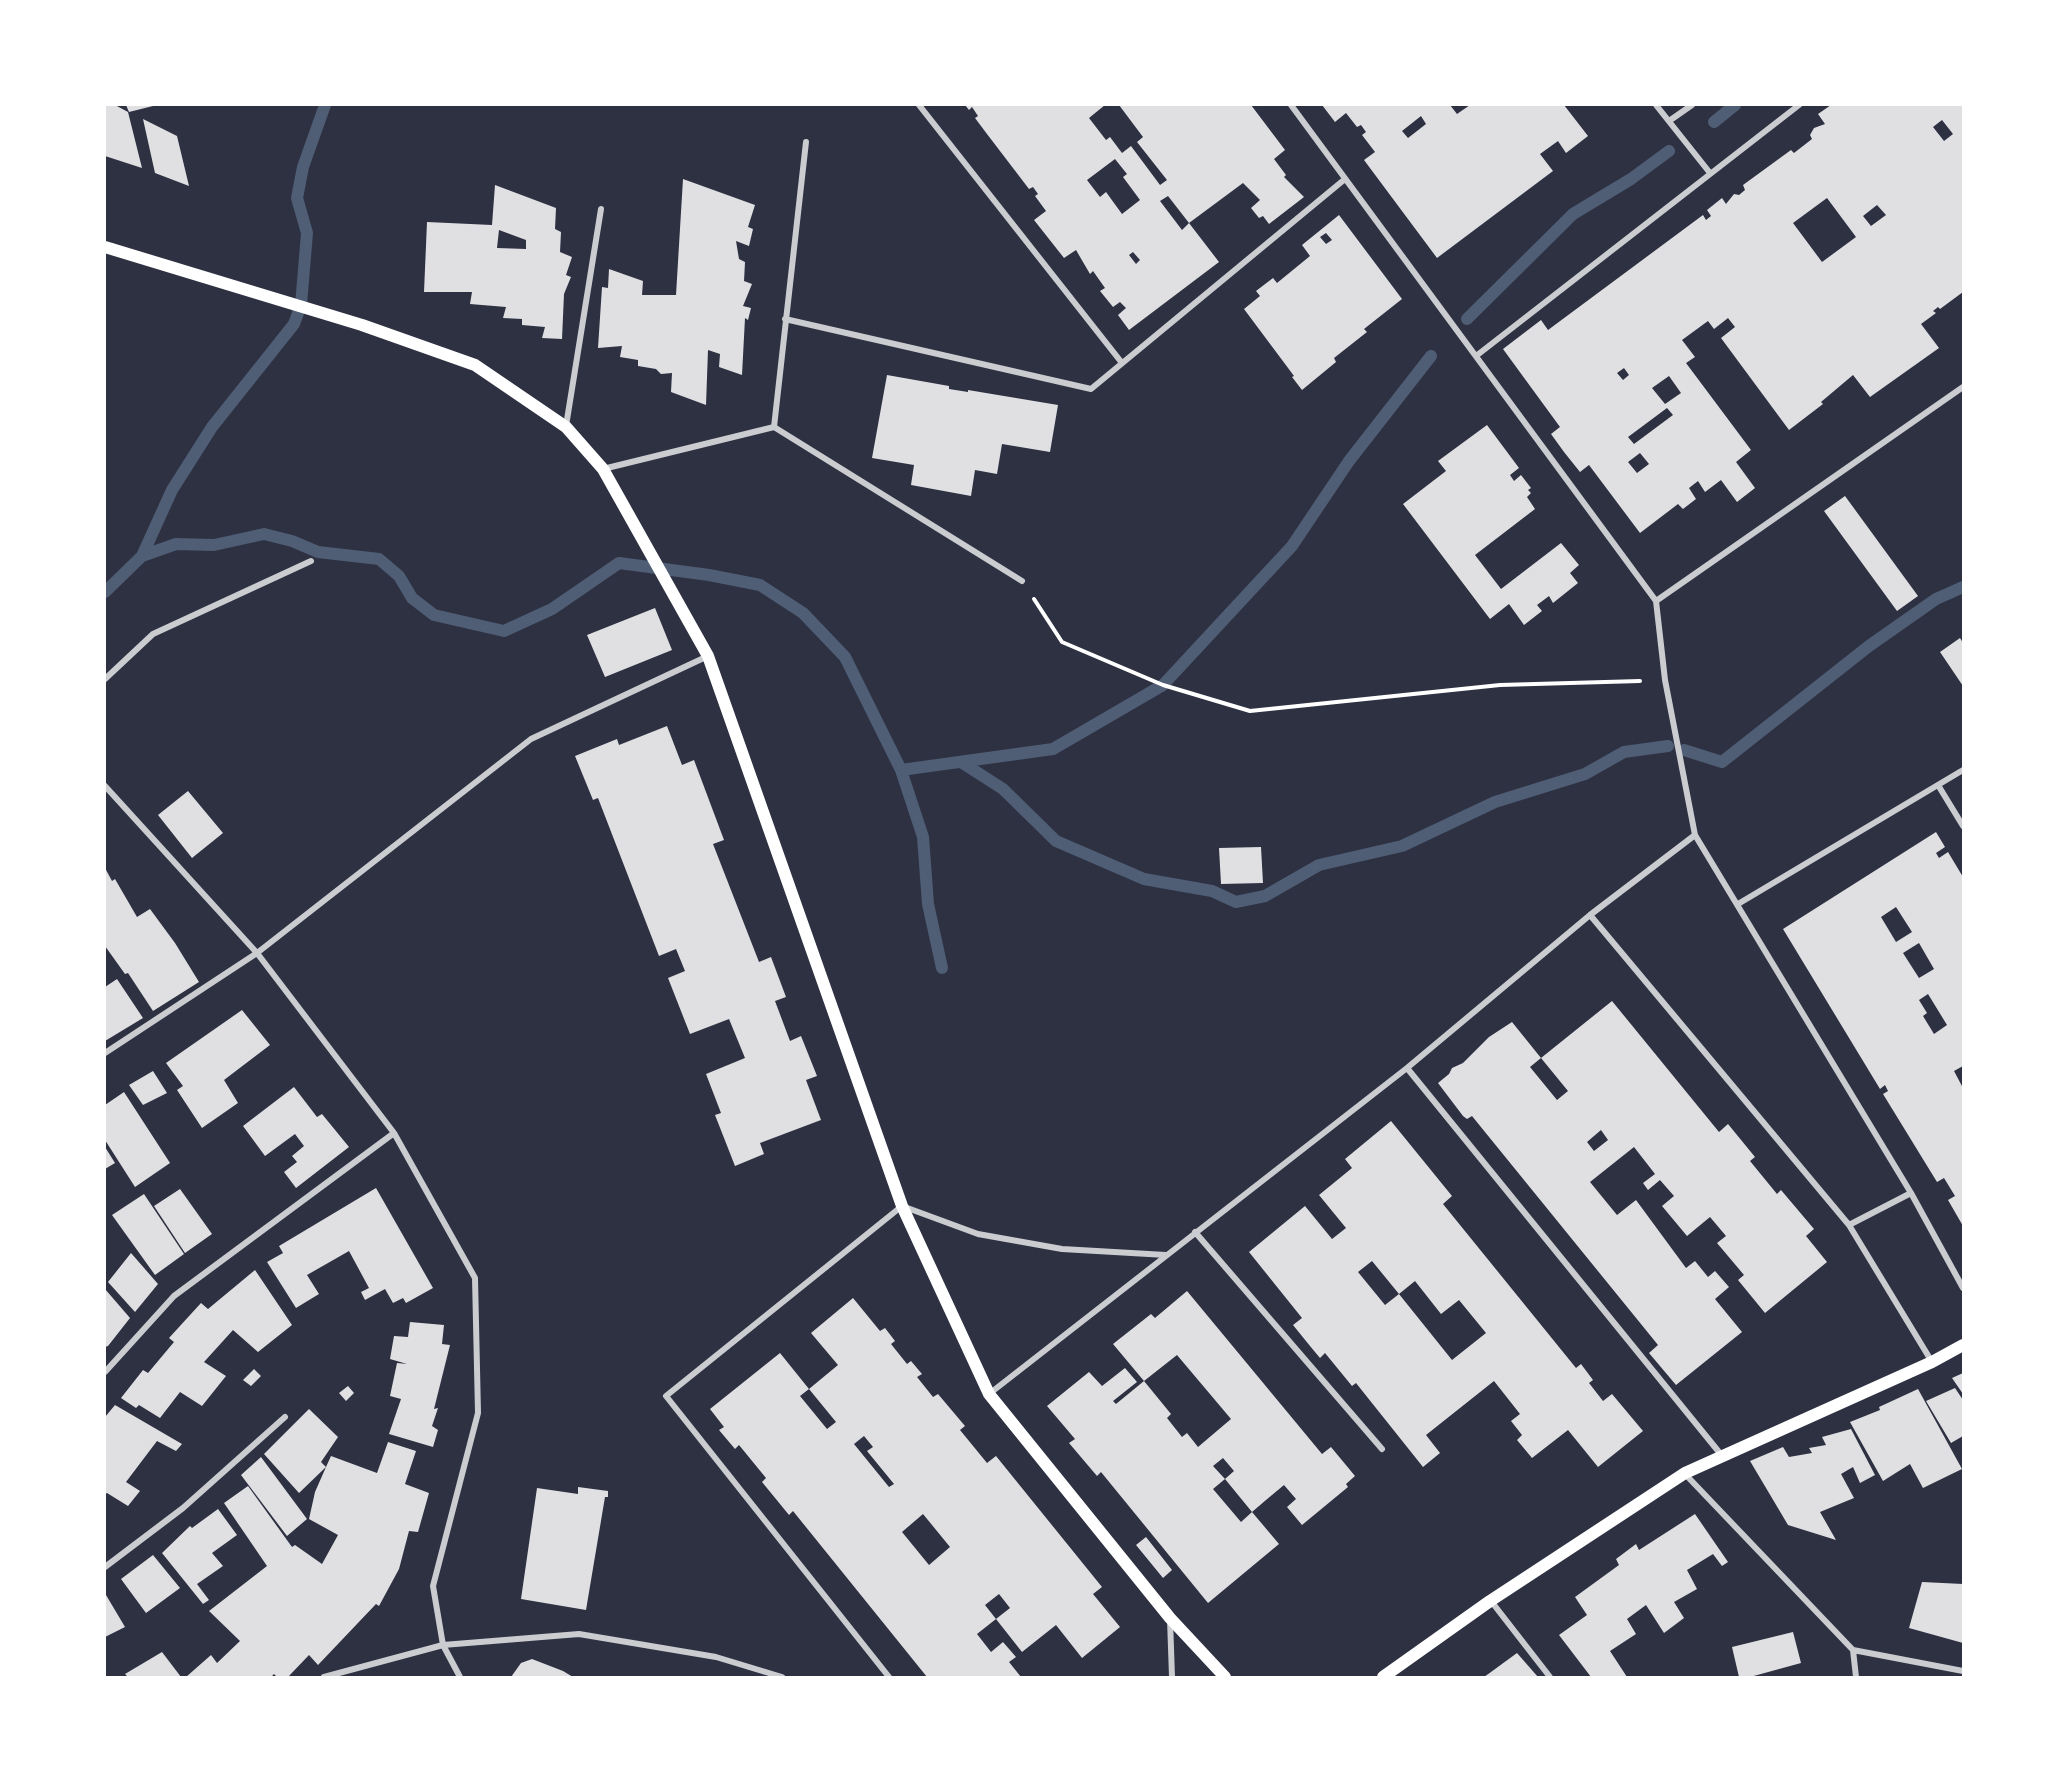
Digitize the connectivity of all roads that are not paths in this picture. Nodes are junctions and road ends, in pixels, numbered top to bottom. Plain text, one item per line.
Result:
1 (919, 105) edge
2 (1291, 105) edge
3 (1656, 105) edge
4 (1692, 105) edge
5 (1799, 105) edge
6 (1669, 121) junction
7 (806, 142) dead end
8 (1710, 173) junction
9 (1345, 179) junction
10 (601, 209) dead end
11 (105, 248) edge
12 (786, 319) junction
13 (1476, 356) junction
14 (1122, 363) junction
15 (1963, 387) edge
16 (566, 427) junction
17 (774, 427) junction
18 (603, 469) junction
19 (311, 561) dead end
20 (1022, 581) road end
21 (1656, 602) junction
22 (708, 656) junction
23 (105, 679) edge
24 (1963, 770) edge
25 (1938, 784) junction
26 (106, 790) edge
27 (1963, 826) edge
28 (1695, 834) junction
29 (1738, 904) junction
30 (1590, 915) junction
31 (257, 953) junction
32 (105, 1053) edge
33 (1407, 1068) junction
34 (394, 1133) junction
35 (1911, 1193) junction
36 (902, 1206) junction
37 (1849, 1225) junction
38 (1195, 1232) junction
39 (1166, 1255) junction
40 (1963, 1288) edge
41 (1963, 1345) edge
42 (1932, 1362) junction
43 (105, 1372) edge
44 (989, 1394) junction
45 (285, 1417) dead end
46 (1382, 1449) dead end
47 (1723, 1456) junction
48 (1685, 1473) junction
49 (105, 1567) edge
50 (1490, 1601) junction
51 (1170, 1618) junction
52 (443, 1645) junction
53 (1853, 1650) junction
54 (1963, 1671) edge
55 (324, 1677) edge
56 (460, 1677) edge
57 (782, 1677) edge
58 (889, 1677) edge
59 (1172, 1677) edge
60 (1225, 1677) edge
61 (1383, 1677) edge
62 (1550, 1677) edge
63 (1856, 1677) edge

1 - 14 street
2 - 9 street
3 - 6 street
4 - 6 street
5 - 8 street
6 - 8 street
7 - 12 street
8 - 13 street
9 - 13 street
9 - 14 street
10 - 16 street
11 - 16 main road
12 - 14 street
12 - 17 street
13 - 21 street
15 - 21 street
16 - 18 main road
17 - 18 street
17 - 20 street
18 - 22 main road
19 - 23 street
21 - 28 street
22 - 31 street
22 - 36 main road
24 - 25 street
25 - 27 street
25 - 29 street
26 - 31 street
28 - 29 street
28 - 30 street
29 - 35 street
30 - 33 street
30 - 37 street
31 - 32 street
31 - 34 street
33 - 38 street
33 - 47 street
34 - 43 street
34 - 52 street
35 - 37 street
35 - 40 street
36 - 39 street
36 - 44 main road
36 - 58 street
37 - 42 street
38 - 39 street
38 - 46 street
39 - 44 street
41 - 42 main road
42 - 47 main road
44 - 51 main road
45 - 49 street
47 - 48 main road
48 - 50 main road
48 - 53 street
50 - 61 main road
50 - 62 street
51 - 59 street
51 - 60 main road
52 - 55 street
52 - 56 street
52 - 57 street
53 - 54 street
53 - 63 street

